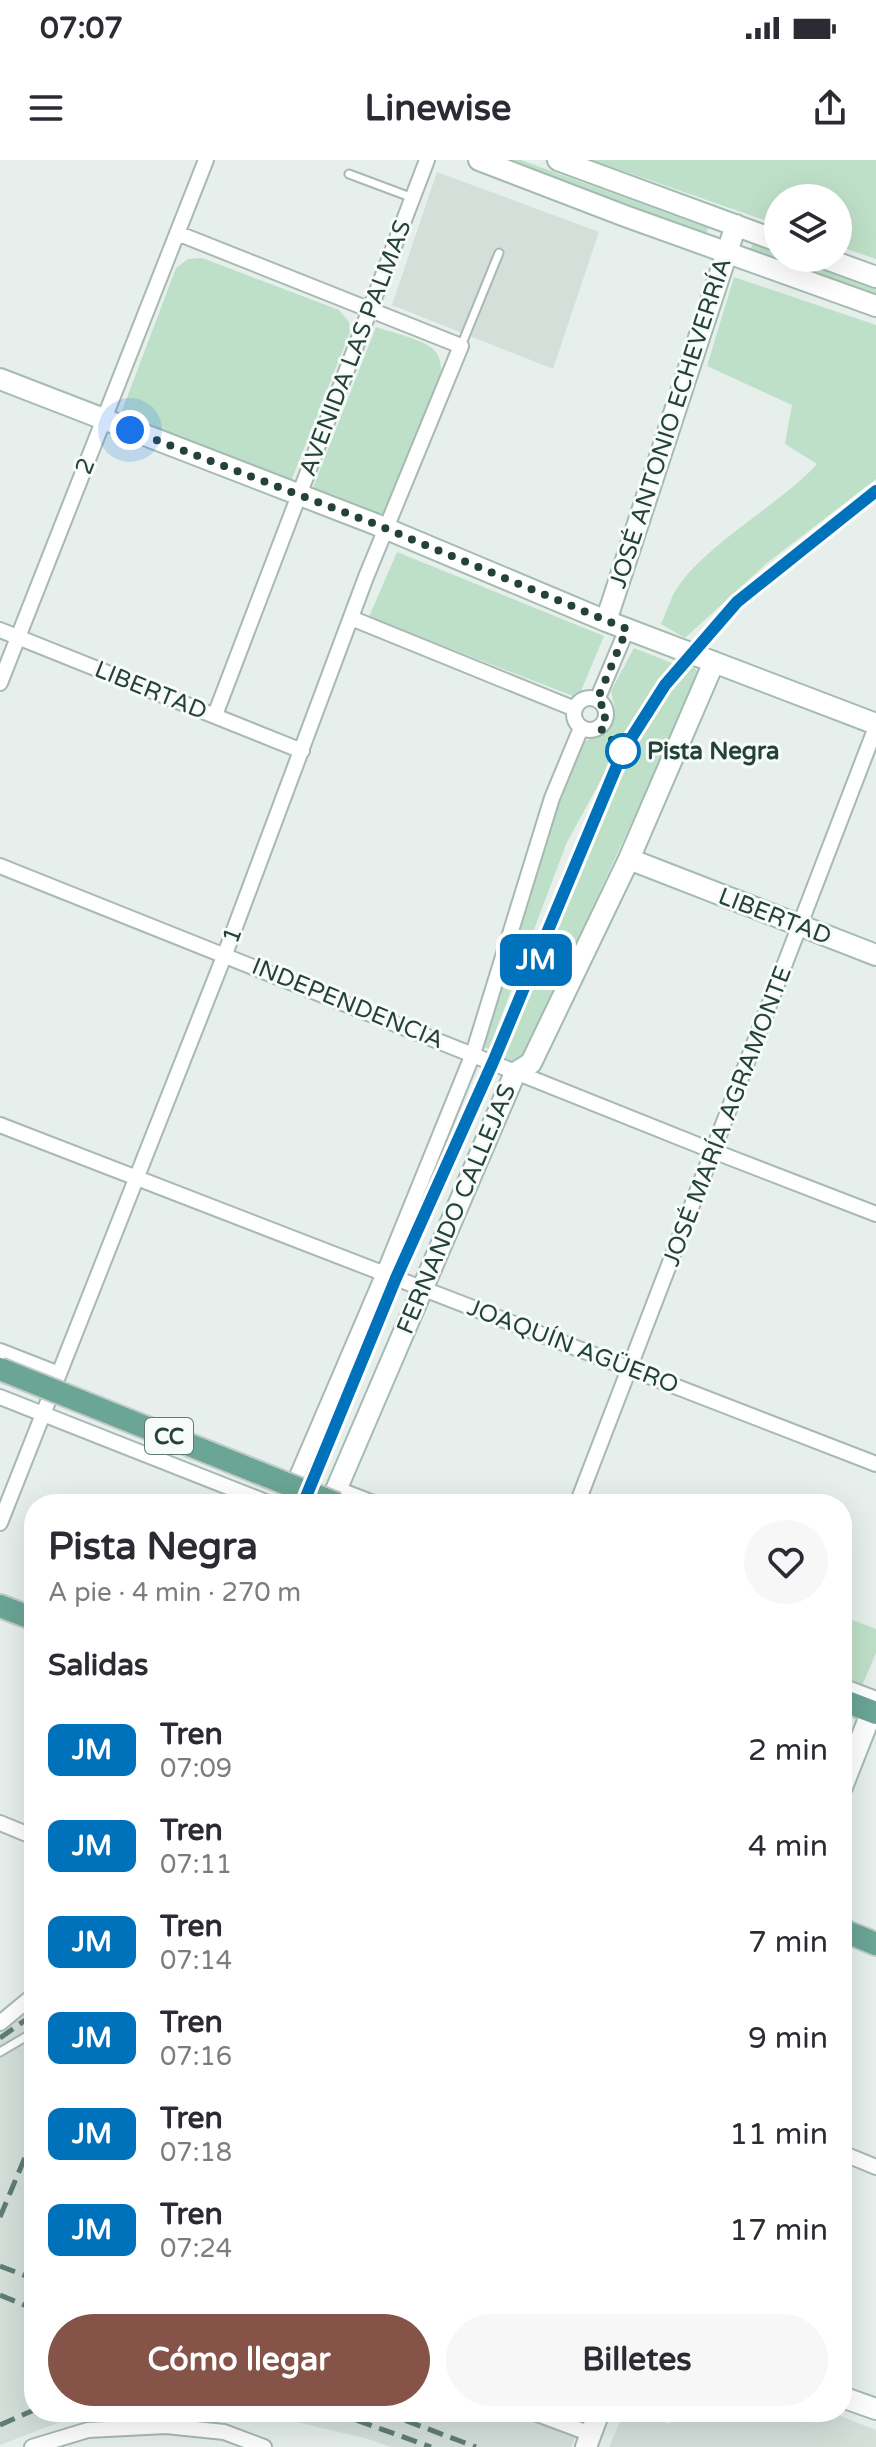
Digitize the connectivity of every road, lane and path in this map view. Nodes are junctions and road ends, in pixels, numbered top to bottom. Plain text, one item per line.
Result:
1 (206, 160) edge
2 (427, 160) edge
3 (479, 160) edge
4 (558, 160) edge
5 (349, 174) dead end
6 (413, 198) junction
7 (736, 225) junction
8 (177, 233) junction
9 (764, 236) edge
10 (499, 253) dead end
11 (726, 253) junction
12 (852, 268) edge
13 (876, 277) edge
14 (876, 306) edge
15 (371, 310) junction
16 (461, 346) junction
17 (0, 379) edge
18 (103, 419) junction
19 (297, 494) junction
20 (387, 530) junction
21 (351, 618) junction
22 (606, 621) junction
23 (627, 629) junction
24 (0, 630) edge
25 (19, 637) junction
26 (714, 662) junction
27 (0, 683) edge
28 (597, 700) junction
29 (575, 709) junction
30 (215, 715) junction
31 (876, 726) edge
32 (581, 728) junction
33 (302, 751) junction
34 (629, 859) junction
35 (0, 866) edge
36 (800, 925) junction
37 (225, 954) junction
38 (876, 955) edge
39 (473, 1054) junction
40 (515, 1073) junction
41 (0, 1125) edge
42 (713, 1151) junction
43 (137, 1179) junction
44 (876, 1214) edge
45 (384, 1273) junction
46 (422, 1288) junction
47 (0, 1351) edge
48 (630, 1367) junction
49 (0, 1369) edge
50 (59, 1374) junction
51 (0, 1397) edge
52 (43, 1414) junction
53 (876, 1464) edge
54 (246, 1494) edge
55 (289, 1494) edge
56 (322, 1494) edge
57 (337, 1494) edge
58 (581, 1494) edge
59 (0, 1523) edge
60 (0, 1606) edge
61 (24, 1615) edge
62 (852, 1692) edge
63 (852, 1702) edge
64 (875, 1705) edge
65 (852, 1762) edge
66 (0, 1823) edge
67 (24, 1833) edge
68 (852, 1934) edge
69 (876, 1944) edge
70 (24, 2003) edge
71 (0, 2023) edge
72 (24, 2038) edge
73 (0, 2052) edge
74 (852, 2157) edge
75 (876, 2167) edge
76 (852, 2401) edge
77 (876, 2409) edge
78 (551, 2422) edge
79 (595, 2422) edge
80 (224, 2432) junction
81 (588, 2441) edge
82 (32, 2447) edge
83 (218, 2447) edge
84 (264, 2447) edge

1 - 8 street, 2
2 - 6 street, AVENIDA LAS PALMAS
3 - 11 street
4 - 7 street
5 - 6 lane
6 - 15 street, AVENIDA LAS PALMAS
7 - 9 street
7 - 11 street, JOSÉ ANTONIO ECHEVERRÍA
8 - 15 street
8 - 18 street, 2
10 - 16 lane
11 - 14 street
11 - 22 street, JOSÉ ANTONIO ECHEVERRÍA
12 - 13 street
15 - 16 street
15 - 19 street, AVENIDA LAS PALMAS
16 - 20 street, 1
17 - 18 street
18 - 19 street
18 - 25 street, 2
19 - 20 street
19 - 30 street, AVENIDA LAS PALMAS
20 - 21 street, 1
20 - 22 street
21 - 29 street
21 - 33 street, 1
22 - 23 street
23 - 26 street
23 - 28 street
24 - 25 street, LIBERTAD
25 - 27 street, 2
25 - 30 street, LIBERTAD
26 - 31 street
26 - 34 street, FERNANDO CALLEJAS
28 - 29 street
28 - 32 street
29 - 32 street
30 - 33 street, LIBERTAD
31 - 36 street, JOSÉ MARÍA AGRAMONTE
32 - 39 street
33 - 37 street, 1
34 - 36 street, LIBERTAD
34 - 40 street, FERNANDO CALLEJAS
35 - 37 street, INDEPENDENCIA
36 - 38 street, LIBERTAD
36 - 42 street, JOSÉ MARÍA AGRAMONTE
37 - 39 street, INDEPENDENCIA
37 - 43 street, 1
39 - 40 street, INDEPENDENCIA
39 - 45 street
40 - 42 street, INDEPENDENCIA
40 - 46 street, FERNANDO CALLEJAS
41 - 43 street, JOAQUÍN AGÜERO
42 - 44 street, INDEPENDENCIA
42 - 48 street, JOSÉ MARÍA AGRAMONTE
43 - 45 street, JOAQUÍN AGÜERO
43 - 50 street, 1
45 - 46 street, JOAQUÍN AGÜERO
45 - 55 street
46 - 48 street, JOAQUÍN AGÜERO
46 - 57 street, FERNANDO CALLEJAS
47 - 50 street
48 - 53 street, JOAQUÍN AGÜERO
48 - 58 street, JOSÉ MARÍA AGRAMONTE
49 - 56 main road, CC, bridge
50 - 52 street, 1
51 - 52 street
52 - 54 street
52 - 59 street, 1
60 - 61 main road
62 - 64 street
63 - 64 main road
64 - 65 street
66 - 67 street
68 - 69 main road
70 - 71 street
72 - 73 lane
74 - 75 street
76 - 77 street
78 - 81 street
79 - 81 street
80 - 82 street
80 - 83 street
80 - 84 street

